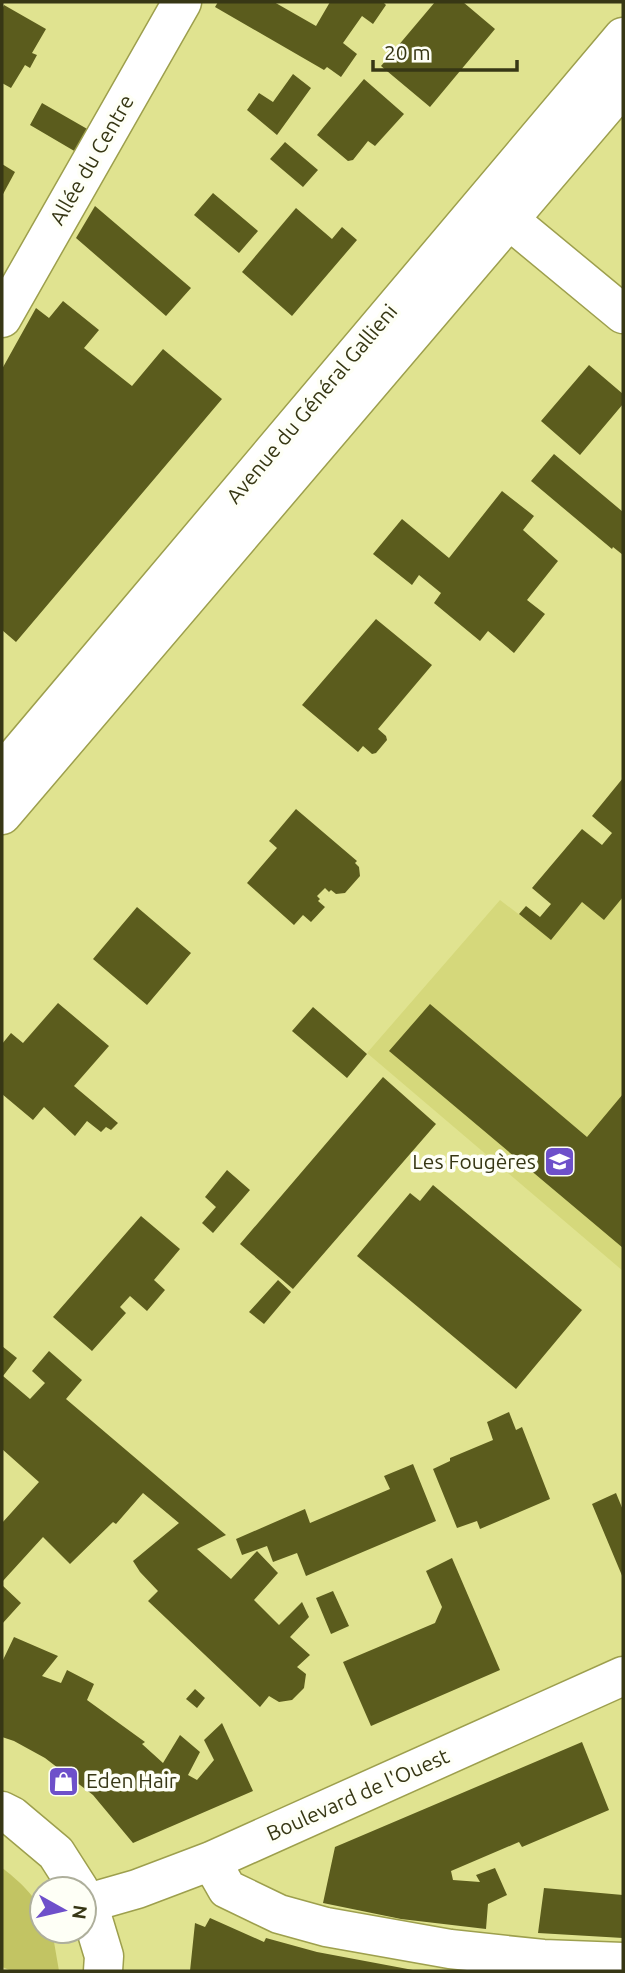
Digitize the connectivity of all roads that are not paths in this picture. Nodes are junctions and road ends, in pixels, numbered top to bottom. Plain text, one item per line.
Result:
1 (182, 2) edge
2 (623, 37) edge
3 (623, 86) edge
4 (497, 209) junction
5 (623, 314) edge
6 (2, 318) edge
7 (11, 768) edge
8 (2, 815) edge
9 (623, 1676) edge
10 (2, 1811) edge
11 (211, 1861) junction
12 (70, 1875) edge
13 (98, 1894) edge
14 (98, 1938) edge
15 (623, 1962) edge
16 (103, 1971) edge

1 - 6 street, Allée du Centre
2 - 4 street, Avenue du Général Gallieni
3 - 4 street, Avenue du Général Gallieni
4 - 5 street
4 - 7 street, Avenue du Général Gallieni
7 - 8 street, Avenue du Général Gallieni
9 - 11 street, Boulevard de l'Ouest
10 - 12 street
11 - 13 street, Boulevard de l'Ouest
11 - 15 street
14 - 16 street

